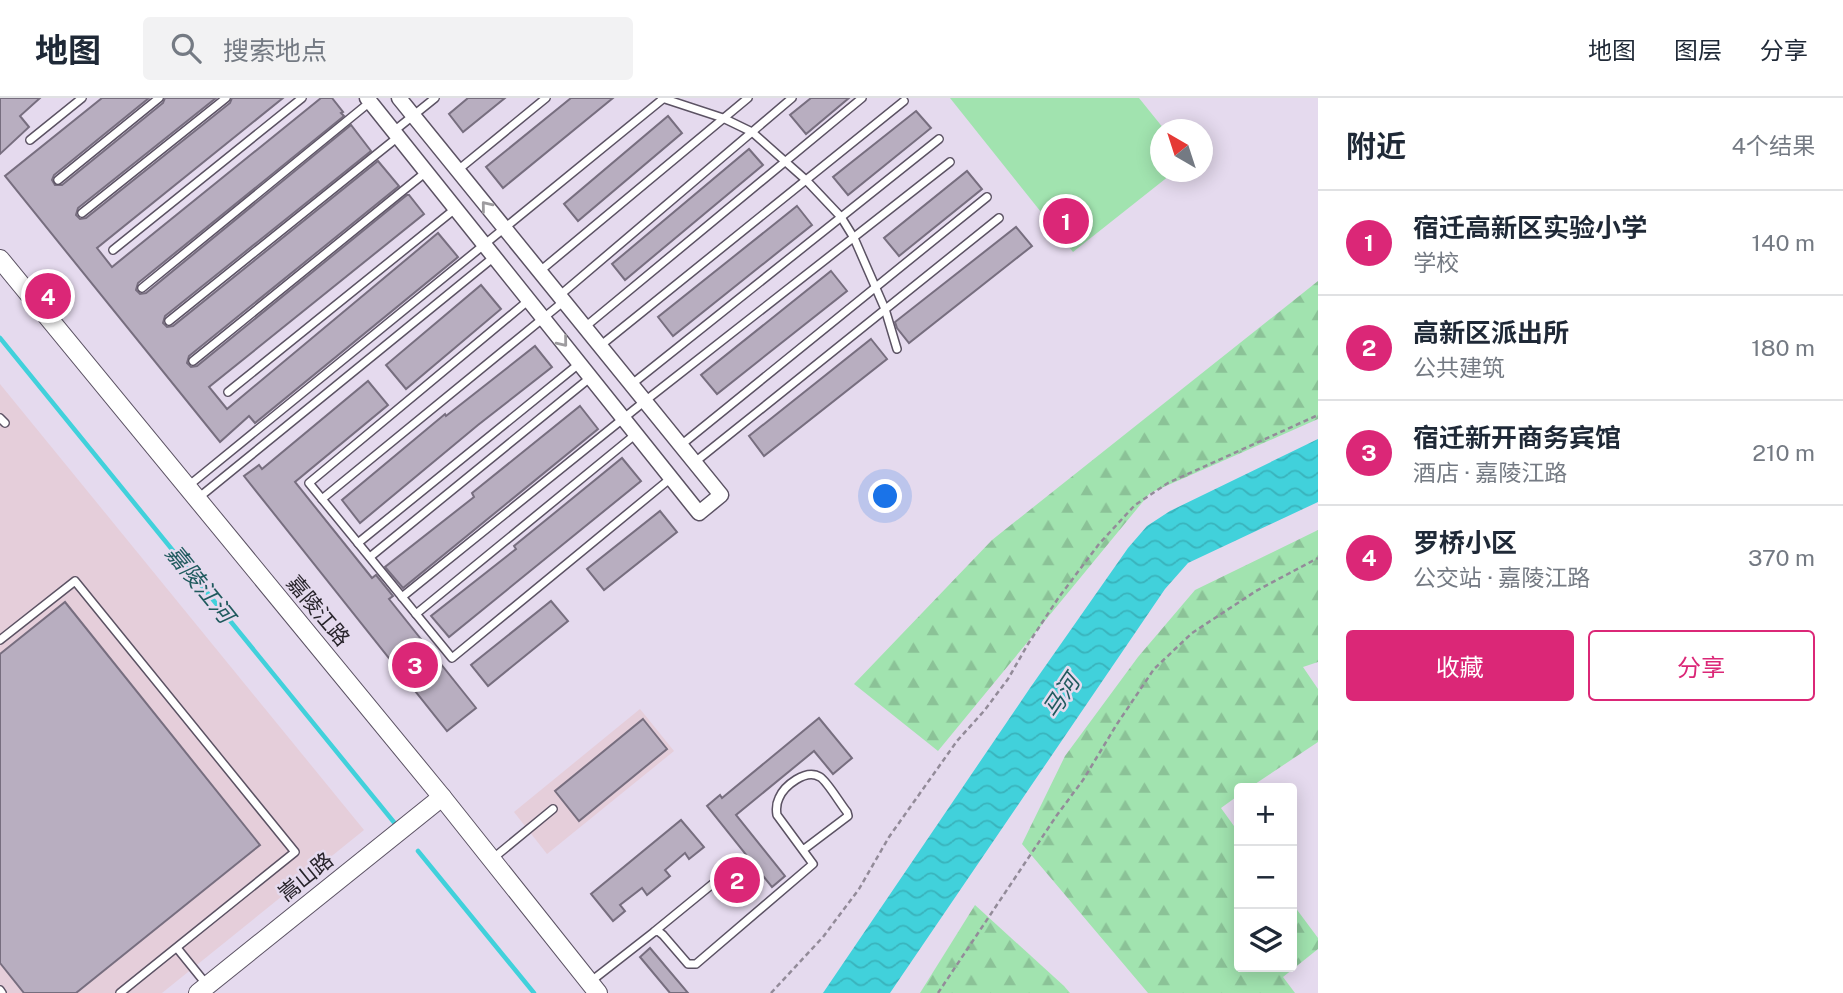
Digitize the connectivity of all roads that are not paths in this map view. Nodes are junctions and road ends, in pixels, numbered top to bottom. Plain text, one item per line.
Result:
1 (82, 98) edge
2 (159, 98) edge
3 (226, 98) edge
4 (302, 98) edge
5 (398, 98) edge
6 (435, 98) edge
7 (546, 98) edge
8 (662, 98) edge
9 (747, 98) edge
10 (792, 98) edge
11 (862, 98) edge
12 (368, 100) edge
13 (904, 101) dead end
14 (413, 116) junction
15 (723, 118) junction
16 (752, 132) junction
17 (396, 134) junction
18 (939, 139) dead end
19 (30, 140) dead end
20 (786, 161) junction
21 (950, 162) dead end
22 (457, 170) junction
23 (426, 172) junction
24 (58, 180) dead end
25 (806, 180) junction
26 (987, 197) dead end
27 (456, 209) junction
28 (82, 213) dead end
29 (841, 217) junction
30 (999, 218) dead end
31 (504, 228) junction
32 (854, 238) junction
33 (484, 245) junction
34 (113, 250) dead end
35 (495, 257) junction
36 (0, 259) edge
37 (540, 271) junction
38 (142, 288) dead end
39 (876, 288) junction
40 (562, 298) junction
41 (529, 300) junction
42 (885, 309) junction
43 (543, 318) junction
44 (169, 321) dead end
45 (585, 327) junction
46 (600, 346) junction
47 (897, 349) dead end
48 (193, 361) dead end
49 (580, 363) junction
50 (591, 377) junction
51 (632, 384) junction
52 (228, 392) dead end
53 (645, 401) junction
54 (624, 419) junction
55 (636, 434) junction
56 (681, 445) junction
57 (695, 462) junction
58 (671, 478) junction
59 (192, 493) junction
60 (322, 499) junction
61 (358, 543) junction
62 (370, 557) junction
63 (402, 597) junction
64 (416, 614) junction
65 (0, 640) edge
66 (442, 797) junction
67 (553, 809) dead end
68 (803, 850) junction
69 (491, 860) junction
70 (737, 864) dead end
71 (654, 932) junction
72 (177, 948) junction
73 (594, 988) edge
74 (203, 989) edge
75 (120, 993) edge

1 - 19 lane
2 - 24 lane
3 - 28 lane
4 - 34 lane
5 - 14 street
6 - 14 lane
7 - 22 lane
8 - 15 lane
8 - 31 lane
9 - 15 lane
10 - 16 lane
11 - 20 lane
12 - 17 street
12 - 38 lane
13 - 25 lane
14 - 17 lane
14 - 22 street
15 - 16 lane
15 - 37 lane
16 - 20 lane
16 - 40 lane
17 - 23 street
17 - 44 lane
18 - 29 lane
20 - 25 lane
20 - 45 lane
21 - 32 lane
31 -> 22 street
23 - 27 street
23 - 48 lane
25 - 29 lane
25 - 46 lane
26 - 39 lane
27 - 33 street
27 - 52 lane
29 - 32 lane
29 - 51 lane
30 - 42 lane
31 - 33 lane
31 - 37 street
32 - 39 lane
32 - 53 lane
33 - 35 street
33 - 59 lane
35 - 41 street
35 - 59 lane
36 - 59 street, 嘉陵江路
37 - 40 street
39 - 42 lane
39 - 56 lane
40 - 43 lane
40 - 45 street
41 - 43 street
41 - 60 lane
42 - 47 lane
42 - 57 lane
43 -> 49 street
43 - 60 lane
45 - 46 street
46 - 51 street
49 - 50 street
49 - 61 lane
50 - 54 street
50 - 62 lane
51 - 53 street
53 - 54 lane
53 - 56 street
54 - 55 street
54 - 63 lane
55 - 58 street
55 - 64 lane
56 - 57 street
57 - 58 street
58 - 64 lane
59 - 66 street, 嘉陵江路
60 - 61 lane
61 - 62 lane
62 - 63 lane
63 - 64 lane
65 - 72 lane
66 - 69 street, 嘉陵江路
66 - 74 street, 嵩山路
67 - 69 lane
68 - 68 lane
68 - 71 lane
69 - 73 street, 嘉陵江路
70 - 71 lane
71 - 73 lane
72 - 74 lane
72 - 75 lane

